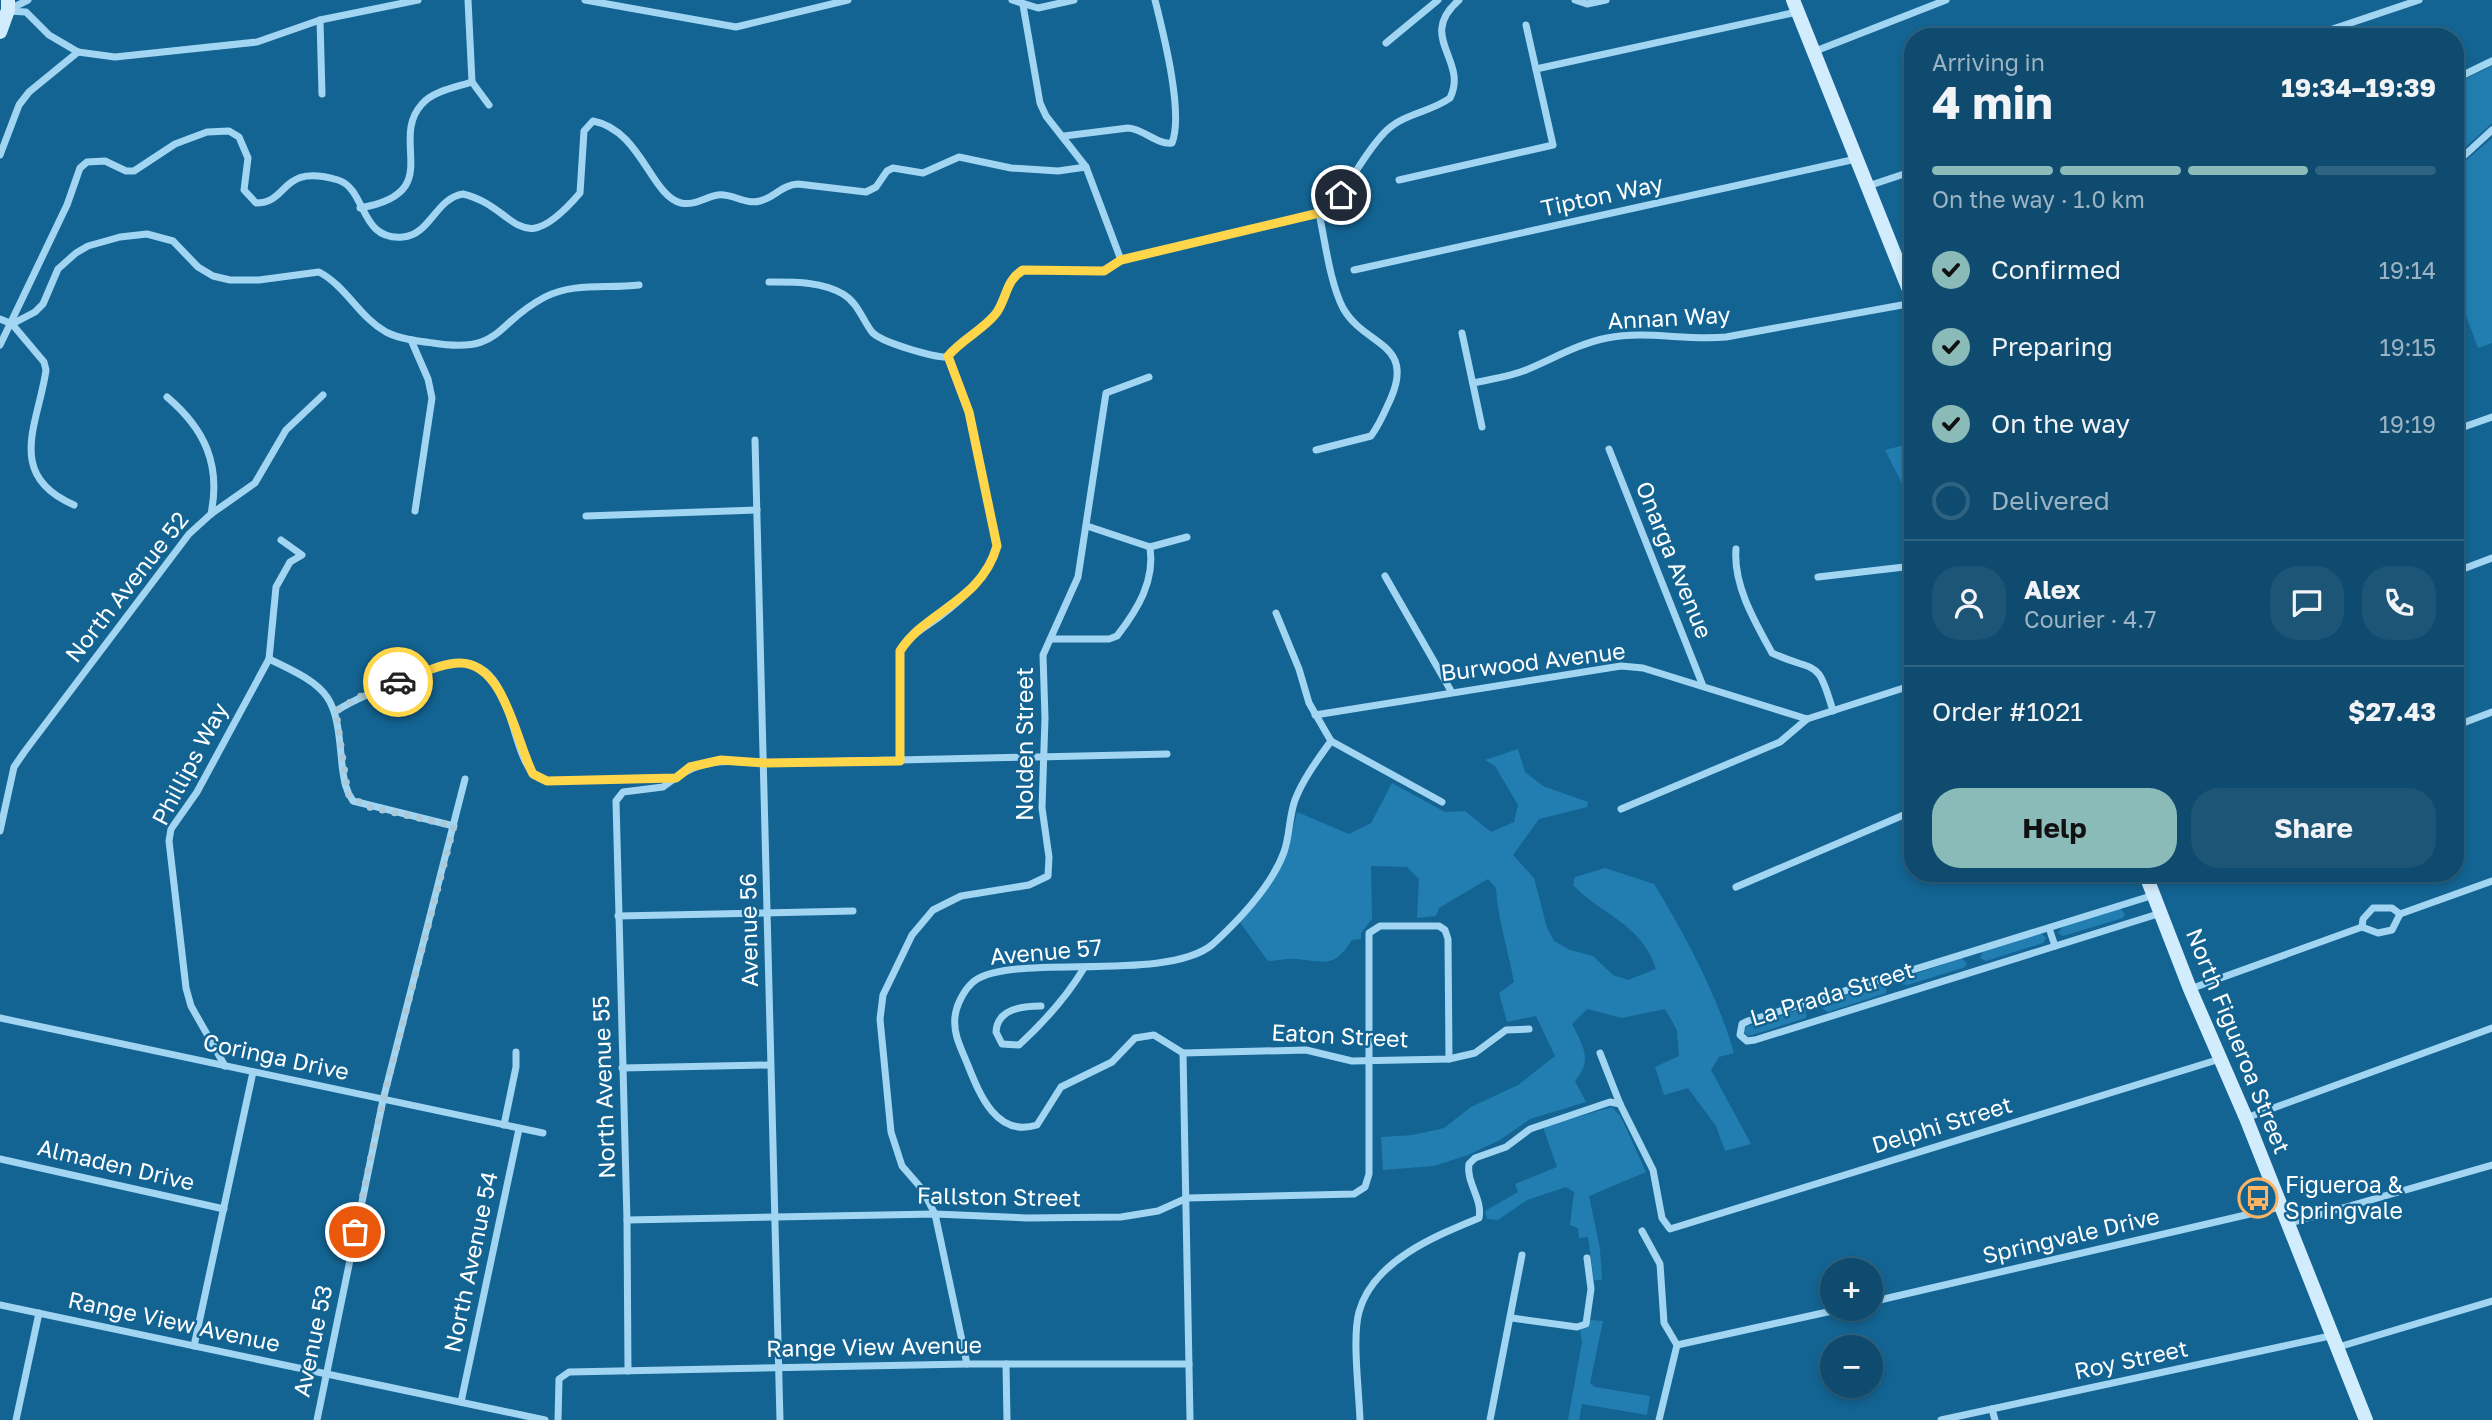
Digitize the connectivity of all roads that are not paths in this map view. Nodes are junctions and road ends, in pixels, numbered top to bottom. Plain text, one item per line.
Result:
1 (28, 0) edge
2 (418, 0) edge
3 (468, 0) edge
4 (585, 0) edge
5 (848, 0) edge
6 (1012, 0) edge
7 (1074, 0) edge
8 (1155, 0) edge
9 (1459, 0) edge
10 (1574, 0) edge
11 (1606, 0) edge
12 (1946, 0) edge
13 (2419, 0) edge
14 (1437, 1) edge
15 (1023, 5) junction
16 (1795, 6) edge
17 (5, 8) edge
18 (1446, 11) junction
19 (320, 20) junction
20 (1525, 25) dead end
21 (2336, 28) edge
22 (0, 32) edge
23 (1386, 43) dead end
24 (78, 52) junction
25 (1813, 52) junction
26 (2492, 61) edge
27 (1535, 69) junction
28 (2464, 75) edge
29 (472, 82) junction
30 (322, 94) dead end
31 (489, 105) dead end
32 (2492, 130) edge
33 (1064, 136) junction
34 (0, 155) edge
35 (2464, 156) edge
36 (1857, 159) junction
37 (1086, 167) junction
38 (1904, 174) edge
39 (1399, 180) dead end
40 (1868, 186) junction
41 (360, 208) junction
42 (1319, 213) junction
43 (1121, 260) junction
44 (1354, 270) dead end
45 (1904, 279) edge
46 (769, 282) dead end
47 (639, 285) dead end
48 (1904, 304) edge
49 (0, 319) edge
50 (12, 324) junction
51 (0, 327) edge
52 (1461, 333) dead end
53 (411, 340) junction
54 (0, 345) edge
55 (948, 356) junction
56 (1149, 377) dead end
57 (1473, 383) junction
58 (323, 395) dead end
59 (167, 397) dead end
60 (2492, 417) edge
61 (1482, 427) dead end
62 (2464, 427) edge
63 (755, 440) dead end
64 (1609, 449) dead end
65 (1316, 450) dead end
66 (74, 505) dead end
67 (757, 510) junction
68 (415, 511) dead end
69 (211, 514) junction
70 (586, 516) dead end
71 (1087, 526) junction
72 (1187, 537) dead end
73 (281, 540) dead end
74 (1150, 547) junction
75 (1736, 549) dead end
76 (2492, 558) edge
77 (1904, 567) edge
78 (2464, 569) edge
79 (1385, 576) dead end
80 (1818, 577) dead end
81 (1276, 613) dead end
82 (1051, 639) junction
83 (269, 659) junction
84 (1703, 686) junction
85 (1904, 688) edge
86 (1451, 691) junction
87 (336, 711) junction
88 (1833, 711) junction
89 (2492, 712) edge
90 (1315, 715) junction
91 (1807, 719) junction
92 (2464, 723) edge
93 (1331, 741) junction
94 (1167, 754) dead end
95 (1042, 758) junction
96 (900, 761) junction
97 (765, 763) junction
98 (676, 778) junction
99 (465, 779) dead end
100 (1442, 802) dead end
101 (1621, 809) dead end
102 (1904, 815) edge
103 (454, 826) junction
104 (0, 831) edge
105 (2492, 881) edge
106 (2149, 882) edge
107 (1736, 887) dead end
108 (2154, 895) junction
109 (853, 911) dead end
110 (2161, 912) junction
111 (769, 913) junction
112 (2399, 914) junction
113 (618, 916) junction
114 (2362, 927) junction
115 (2049, 928) junction
116 (2055, 946) junction
117 (1971, 952) junction
118 (1084, 968) junction
119 (1978, 970) junction
120 (1893, 977) junction
121 (2190, 989) junction
122 (1898, 994) junction
123 (1813, 1002) junction
124 (1041, 1006) dead end
125 (0, 1018) edge
126 (1819, 1019) junction
127 (2492, 1028) edge
128 (1529, 1029) dead end
129 (516, 1052) dead end
130 (1183, 1053) junction
131 (1600, 1053) dead end
132 (1449, 1059) junction
133 (2220, 1059) junction
134 (1369, 1060) junction
135 (769, 1065) junction
136 (225, 1066) junction
137 (622, 1068) junction
138 (253, 1072) junction
139 (383, 1100) junction
140 (1620, 1104) junction
141 (2246, 1118) junction
142 (504, 1125) junction
143 (519, 1129) junction
144 (543, 1133) dead end
145 (0, 1159) edge
146 (2492, 1165) edge
147 (1187, 1198) junction
148 (2280, 1207) junction
149 (224, 1209) junction
150 (935, 1214) junction
151 (775, 1217) junction
152 (627, 1220) junction
153 (2286, 1224) junction
154 (1642, 1231) dead end
155 (1522, 1255) dead end
156 (1587, 1258) dead end
157 (1883, 1299) edge
158 (2492, 1301) edge
159 (0, 1305) edge
160 (39, 1313) junction
161 (1820, 1314) edge
162 (1512, 1318) junction
163 (2333, 1342) junction
164 (1677, 1345) junction
165 (194, 1346) junction
166 (967, 1364) junction
167 (1006, 1364) junction
168 (1189, 1364) junction
169 (779, 1369) junction
170 (628, 1371) junction
171 (326, 1375) junction
172 (461, 1402) junction
173 (1992, 1409) junction
174 (16, 1420) edge
175 (317, 1420) edge
176 (545, 1420) edge
177 (558, 1420) edge
178 (780, 1420) edge
179 (1007, 1420) edge
180 (1190, 1420) edge
181 (1360, 1420) edge
182 (1490, 1420) edge
183 (1659, 1420) edge
184 (1941, 1420) edge
185 (1995, 1420) edge
186 (2366, 1420) edge

1 - 17 street
2 - 19 street
3 - 29 street
4 - 5 street
6 - 15 street
7 - 15 street
8 - 33 street
9 - 18 street
10 - 11 street
12 - 25 street
13 - 21 street
14 - 18 street
14 - 23 street
15 - 33 street
16 - 25 main road
16 - 27 street
17 - 22 main road
17 - 24 street
18 - 42 street
19 - 24 street
19 - 30 street
20 - 27 street
24 - 34 street
25 - 36 main road
26 - 28 street
27 - 39 street
29 - 31 street
29 - 41 street
32 - 35 street
33 - 37 street
36 - 40 main road
36 - 44 street, Tipton Way
37 - 41 street
37 - 43 street
38 - 40 street
40 - 45 main road
41 - 50 street
42 - 43 street
42 - 65 street
43 - 55 street
46 - 55 street
47 - 53 street
48 - 57 street, Annan Way
49 - 50 street
50 - 51 street
50 - 53 street
50 - 54 street
50 - 66 street
52 - 57 street
53 - 68 street
55 - 96 street
56 - 71 street, Nolden Street
57 - 61 street
58 - 69 street, North Avenue 52
59 - 69 street
60 - 62 street
63 - 67 street, Avenue 56
64 - 84 street, Onarga Avenue
67 - 70 street
67 - 97 street, Avenue 56
69 - 104 street, North Avenue 52
71 - 74 street
71 - 82 street, Nolden Street
72 - 74 street
73 - 83 street, Phillips Way
74 - 82 street
75 - 88 street
76 - 78 street
77 - 80 street
79 - 86 street
81 - 90 street
82 - 95 street, Nolden Street
83 - 87 street
83 - 136 street, Phillips Way
84 - 86 street, Burwood Avenue
84 - 91 street, Burwood Avenue
85 - 88 street
86 - 90 street, Burwood Avenue
87 - 98 street
87 - 103 street
88 - 91 street
89 - 92 street
90 - 93 street
91 - 101 street
93 - 100 street
93 - 118 street, Avenue 57
94 - 95 street
95 - 96 street
95 - 150 street, Nolden Street
96 - 97 street
97 - 98 street
97 - 111 street, Avenue 56
98 - 113 street, North Avenue 55
99 - 103 street, Avenue 53
102 - 107 street
103 - 139 street, Avenue 53
105 - 112 street
106 - 108 main road, North Figueroa Street
108 - 110 main road, North Figueroa Street
108 - 115 street, La Prada Street
109 - 111 street
110 - 116 street, La Prada Street
110 - 121 main road, North Figueroa Street
111 - 113 street
111 - 135 street, Avenue 56
112 - 114 street
112 - 114 street
113 - 137 street, North Avenue 55
114 - 121 street
115 - 116 street
115 - 117 street, La Prada Street
116 - 119 street, La Prada Street
117 - 119 street
117 - 120 street, La Prada Street
118 - 124 street
118 - 130 street, Avenue 57
119 - 122 street, La Prada Street
120 - 122 street
120 - 123 street, La Prada Street
121 - 133 main road, North Figueroa Street
122 - 126 street, La Prada Street
123 - 126 street
123 - 126 street, La Prada Street
125 - 136 street, Coringa Drive
127 - 141 street
128 - 132 street, Eaton Street
129 - 142 street
130 - 134 street, Eaton Street
130 - 147 street
131 - 140 street
132 - 134 street, Eaton Street
132 - 134 street
133 - 140 street, Delphi Street
133 - 141 main road, North Figueroa Street
134 - 147 street, Fallston Street
135 - 137 street
135 - 151 street, Avenue 56
136 - 138 street, Coringa Drive
137 - 152 street, North Avenue 55
138 - 139 street, Coringa Drive
138 - 149 street
139 - 142 street, Coringa Drive
139 - 171 street, Avenue 53
140 - 181 street
141 - 148 main road, North Figueroa Street
142 - 143 street, Coringa Drive
143 - 144 street, Coringa Drive
143 - 172 street, North Avenue 54
145 - 149 street, Almaden Drive
146 - 153 street
147 - 150 street, Fallston Street
147 - 168 street
148 - 153 main road, North Figueroa Street
148 - 157 street, Springvale Drive
149 - 165 street
150 - 151 street, Fallston Street
150 - 166 street, Nolden Street
151 - 152 street, Fallston Street
151 - 169 street, Avenue 56
152 - 170 street, North Avenue 55
153 - 163 main road, North Figueroa Street
154 - 164 street
155 - 162 street
156 - 162 street
158 - 163 street, Roy Street
159 - 160 street, Range View Avenue
160 - 165 street, Range View Avenue
160 - 174 street
161 - 164 street
162 - 182 street
163 - 173 street, Roy Street
163 - 186 main road, North Figueroa Street
164 - 183 street
165 - 171 street, Range View Avenue
166 - 167 street, Range View Avenue
166 - 169 street, Range View Avenue
167 - 168 street, Range View Avenue
167 - 179 street
168 - 180 street
169 - 170 street, Range View Avenue
169 - 178 street, Avenue 56
170 - 177 street, Range View Avenue
171 - 172 street, Range View Avenue
171 - 175 street, Avenue 53
172 - 176 street, Range View Avenue
173 - 184 street, Roy Street
173 - 185 street

